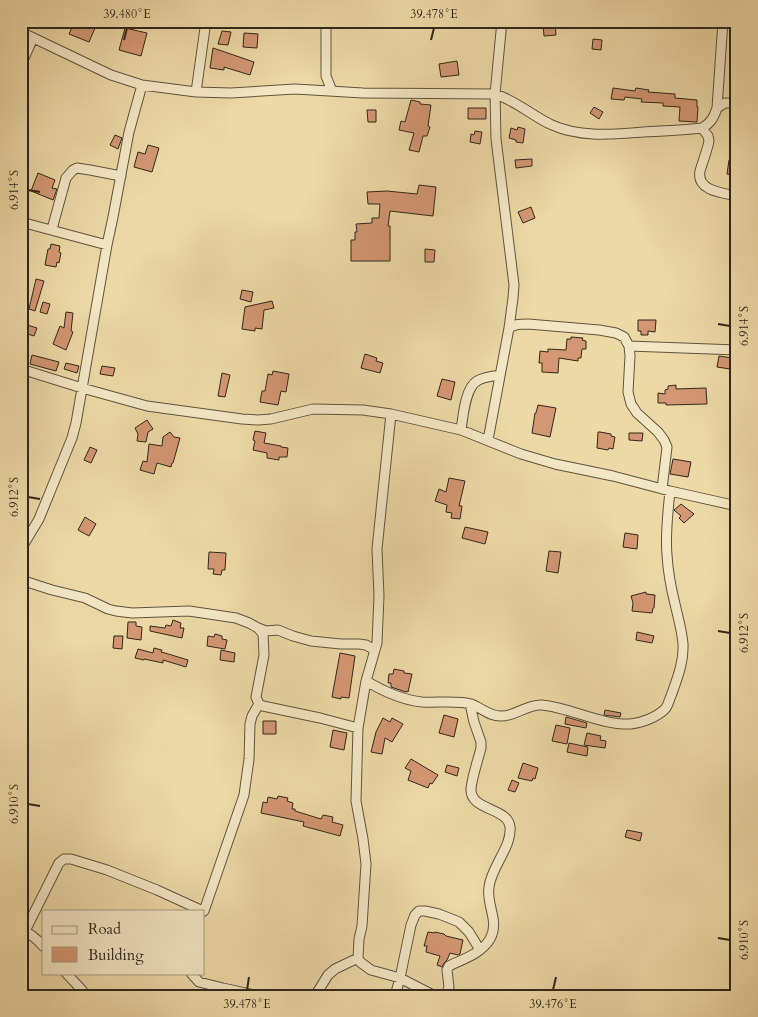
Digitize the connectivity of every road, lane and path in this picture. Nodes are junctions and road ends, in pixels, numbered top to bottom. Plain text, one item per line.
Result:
1 (206, 21) edge
2 (326, 21) edge
3 (502, 21) edge
4 (723, 21) edge
5 (21, 32) edge
6 (33, 38) junction
7 (21, 65) edge
8 (326, 76) junction
9 (142, 85) junction
10 (315, 90) junction
11 (332, 91) junction
12 (196, 92) junction
13 (495, 94) junction
14 (737, 103) edge
15 (717, 108) junction
16 (702, 128) junction
17 (121, 176) junction
18 (737, 196) edge
19 (21, 222) edge
20 (52, 229) junction
21 (107, 244) junction
22 (509, 328) junction
23 (629, 346) junction
24 (737, 350) edge
25 (21, 369) edge
26 (500, 374) junction
27 (82, 388) junction
28 (391, 414) junction
29 (461, 430) junction
30 (488, 440) junction
31 (666, 490) junction
32 (737, 506) edge
33 (21, 550) edge
34 (21, 580) edge
35 (258, 628) junction
36 (375, 650) junction
37 (366, 681) junction
38 (259, 704) junction
39 (470, 704) junction
40 (358, 728) junction
41 (202, 910) edge
42 (204, 910) edge
43 (23, 930) edge
44 (42, 946) edge
45 (480, 950) junction
46 (358, 958) junction
47 (67, 974) edge
48 (193, 974) edge
49 (400, 978) junction
50 (86, 996) edge
51 (259, 996) edge
52 (316, 996) edge
53 (395, 996) edge
54 (435, 996) edge
55 (446, 996) edge

1 - 12 street
2 - 8 street
3 - 13 street
4 - 15 street
5 - 6 street
6 - 7 street
6 - 9 street
8 - 10 street
8 - 11 street
9 - 12 street
9 - 17 street
10 - 11 street
10 - 12 street
11 - 13 street
13 - 16 street
13 - 22 street
14 - 15 street
15 - 16 street
16 - 18 street
17 - 20 street
17 - 21 street
19 - 20 street
20 - 21 street
21 - 27 street
22 - 23 street
22 - 26 street
23 - 24 street
23 - 31 street
25 - 27 street
26 - 29 street
26 - 30 street
27 - 28 street
27 - 33 street
28 - 29 street
28 - 36 street
29 - 30 street
30 - 31 street
31 - 32 street
31 - 39 street
34 - 35 street
35 - 36 street
35 - 38 street
36 - 37 street
37 - 39 street
37 - 40 street
38 - 40 street
38 - 42 street
39 - 45 street
40 - 46 street
41 - 43 street
43 - 44 street
45 - 49 street
45 - 55 street
46 - 49 street
46 - 52 street
47 - 50 street
48 - 51 street
49 - 53 street
49 - 54 street

